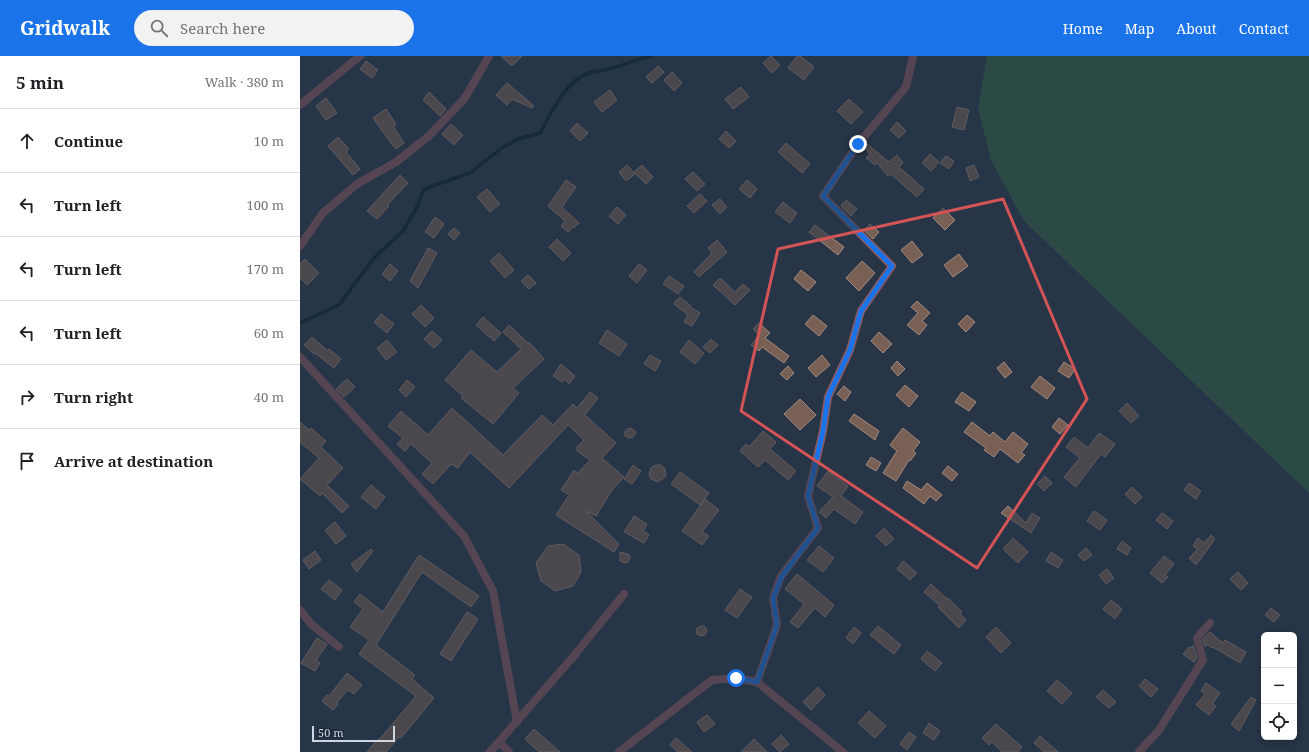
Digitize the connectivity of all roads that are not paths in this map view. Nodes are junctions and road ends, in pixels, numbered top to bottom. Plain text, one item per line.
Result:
1 (360, 56) edge
2 (488, 56) edge
3 (914, 56) edge
4 (300, 105) edge
5 (300, 246) edge
6 (300, 357) edge
7 (624, 594) dead end
8 (300, 610) edge
9 (1210, 623) dead end
10 (340, 647) dead end
11 (757, 682) junction
12 (517, 722) junction
13 (499, 742) junction
14 (490, 752) edge
15 (509, 752) edge
16 (620, 752) edge
17 (843, 752) edge
18 (1138, 752) edge

1 - 4 street
2 - 5 street
3 - 11 street
6 - 12 street
7 - 12 street
8 - 10 street
9 - 18 street
11 - 16 street
11 - 17 street
12 - 13 street
13 - 14 street
13 - 15 street

